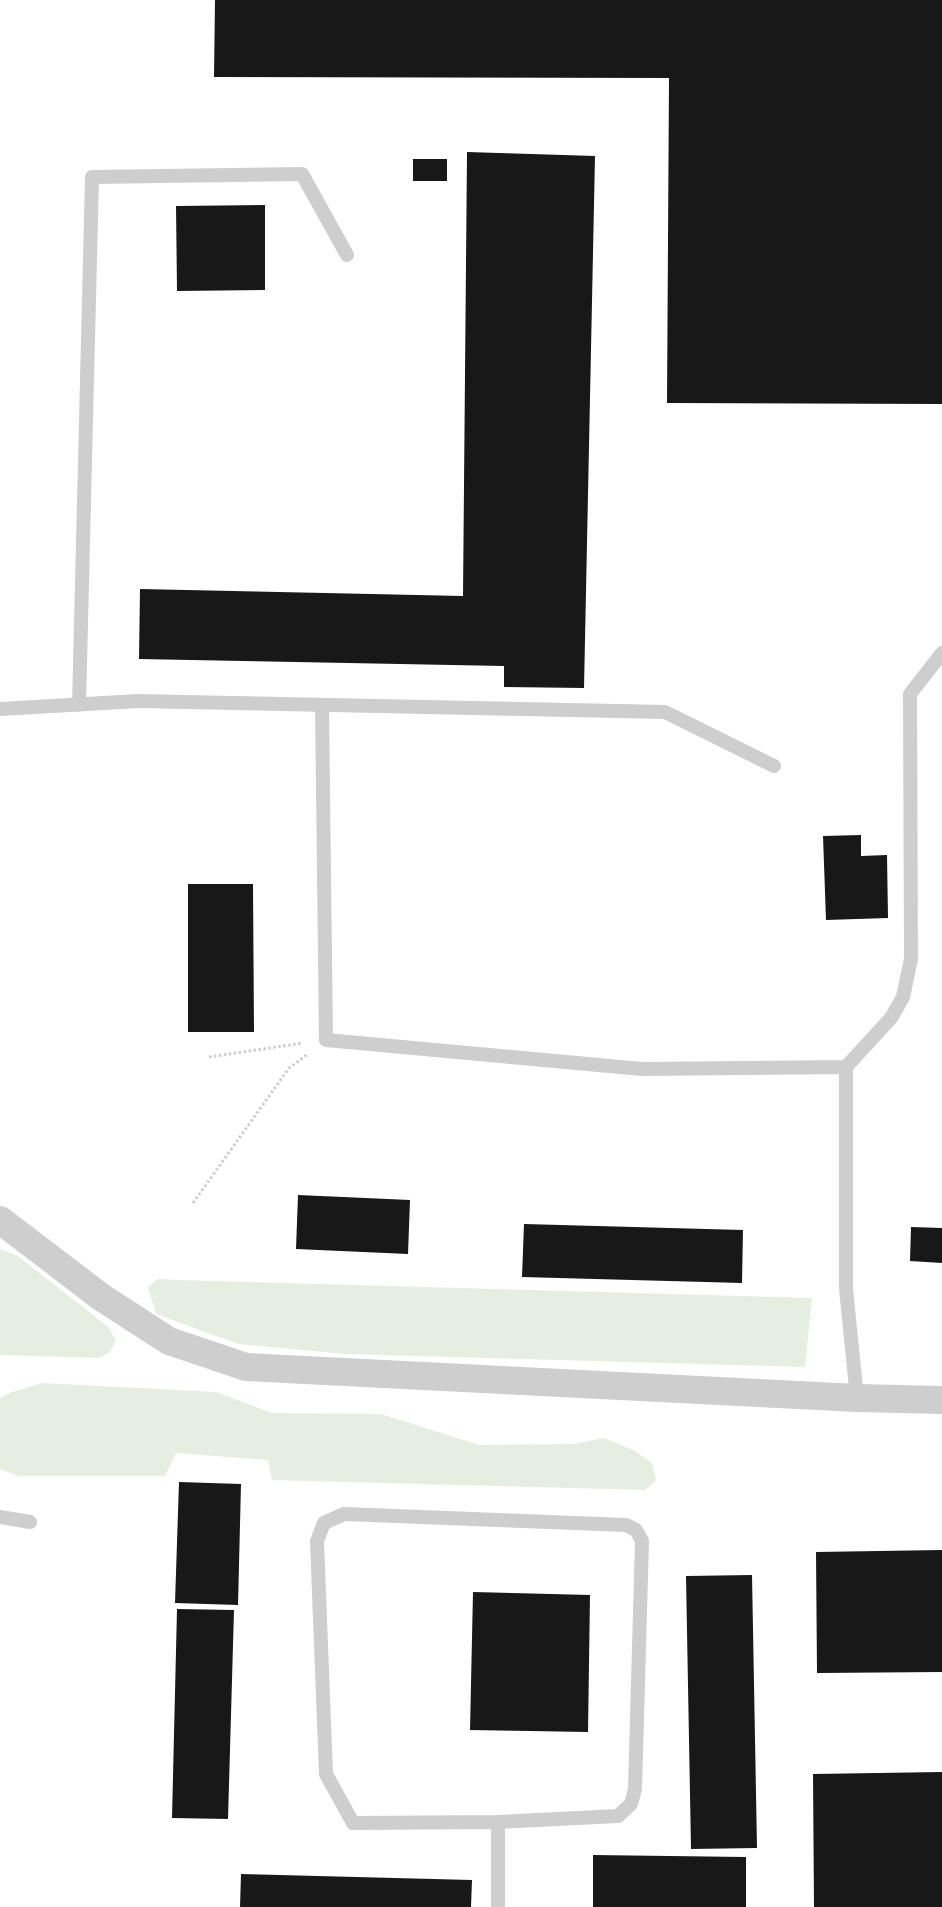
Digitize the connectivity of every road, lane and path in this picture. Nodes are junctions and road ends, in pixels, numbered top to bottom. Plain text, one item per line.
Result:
1 (347, 255) dead end
2 (942, 653) edge
3 (79, 705) junction
4 (322, 705) junction
5 (0, 709) edge
6 (774, 766) dead end
7 (326, 1040) junction
8 (209, 1057) dead end
9 (846, 1067) junction
10 (193, 1203) dead end
11 (0, 1220) edge
12 (857, 1398) junction
13 (942, 1400) edge
14 (0, 1517) edge
15 (30, 1522) dead end
16 (498, 1822) junction
17 (498, 1907) edge

1 - 3 lane
2 - 9 lane
3 - 4 lane
3 - 5 lane
4 - 6 lane
4 - 7 lane
7 - 8 path
7 - 9 lane
7 - 10 path
9 - 12 lane
11 - 12 street
12 - 13 street
14 - 15 lane
16 - 16 lane
16 - 17 lane

